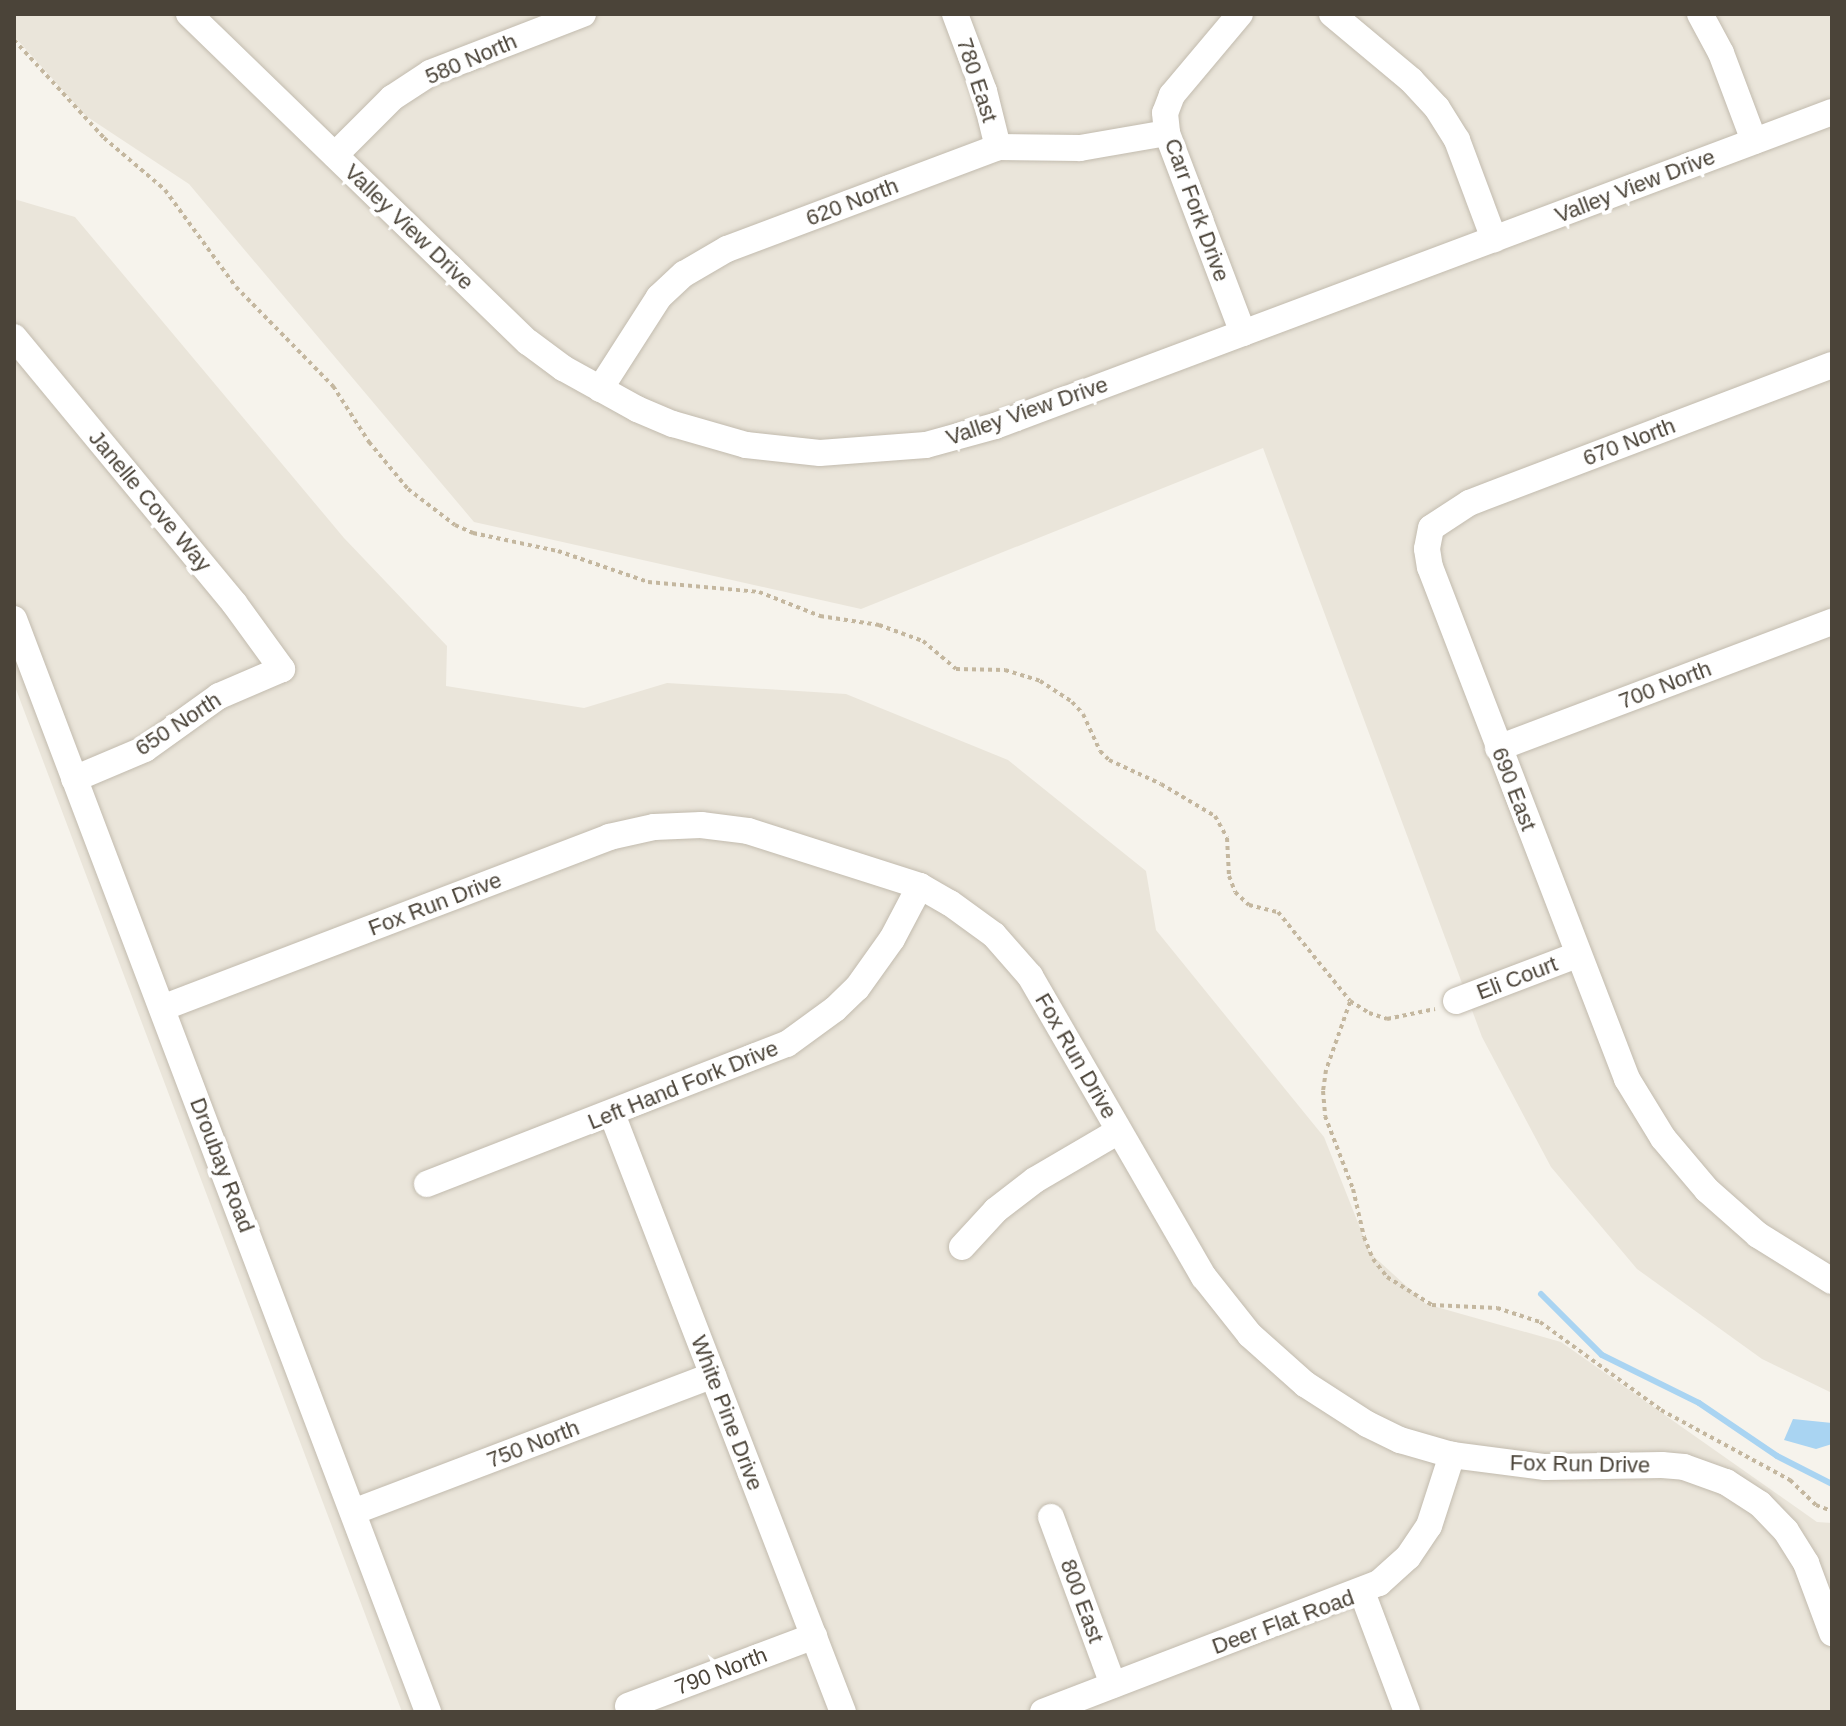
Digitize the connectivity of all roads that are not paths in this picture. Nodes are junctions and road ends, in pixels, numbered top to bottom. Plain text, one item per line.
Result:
1 (189, 14) edge
2 (583, 14) edge
3 (955, 14) edge
4 (1240, 14) edge
5 (1332, 14) edge
6 (1700, 14) edge
7 (1832, 112) edge
8 (1167, 133) junction
9 (1754, 141) junction
10 (998, 147) junction
11 (335, 155) junction
12 (1494, 239) junction
13 (1243, 333) junction
14 (14, 337) edge
15 (1832, 365) edge
16 (600, 389) junction
17 (1431, 528) joint
18 (14, 619) edge
19 (1832, 622) edge
20 (282, 669) joint
21 (1498, 748) junction
22 (74, 779) junction
23 (920, 886) junction
24 (1577, 955) junction
25 (1456, 1001) road end
26 (162, 1008) junction
27 (612, 1114) junction
28 (1119, 1131) junction
29 (427, 1184) dead end
30 (962, 1247) dead end
31 (1832, 1281) edge
32 (713, 1375) junction
33 (1452, 1455) junction
34 (353, 1512) junction
35 (1051, 1517) dead end
36 (1362, 1592) junction
37 (1832, 1633) edge
38 (814, 1636) junction
39 (1113, 1685) junction
40 (628, 1706) dead end
41 (428, 1712) edge
42 (843, 1712) edge
43 (1043, 1712) edge
44 (1407, 1712) edge

1 - 11 street, Valley View Drive
2 - 11 street, 580 North
3 - 10 street, 780 East
4 - 8 street, Carr Fork Drive
5 - 12 street
6 - 9 street
7 - 9 street, Valley View Drive
8 - 10 street, 620 North
8 - 13 street, Carr Fork Drive
9 - 12 street, Valley View Drive
10 - 16 street, 620 North
11 - 16 street, Valley View Drive
12 - 13 street, Valley View Drive
13 - 16 street, Valley View Drive
14 - 20 street, Janelle Cove Way
15 - 17 street, 670 North
17 - 21 street, 690 East
18 - 22 street, Droubay Road
19 - 21 street, 700 North
20 - 22 street, 650 North
21 - 24 street, 690 East
22 - 26 street, Droubay Road
23 - 26 street, Fox Run Drive
23 - 27 street, Left Hand Fork Drive
23 - 28 street, Fox Run Drive
24 - 25 street, Eli Court
24 - 31 street, 690 East
26 - 34 street, Droubay Road
27 - 29 street, Left Hand Fork Drive
27 - 32 street, White Pine Drive
28 - 30 street
28 - 33 street, Fox Run Drive
32 - 34 street, 750 North
32 - 38 street, White Pine Drive
33 - 36 street, Deer Flat Road
33 - 37 street, Fox Run Drive
34 - 41 street, Droubay Road
35 - 39 street, 800 East
36 - 39 street, Deer Flat Road
36 - 44 street
38 - 40 street, 790 North
38 - 42 street, White Pine Drive
39 - 43 street, Deer Flat Road

